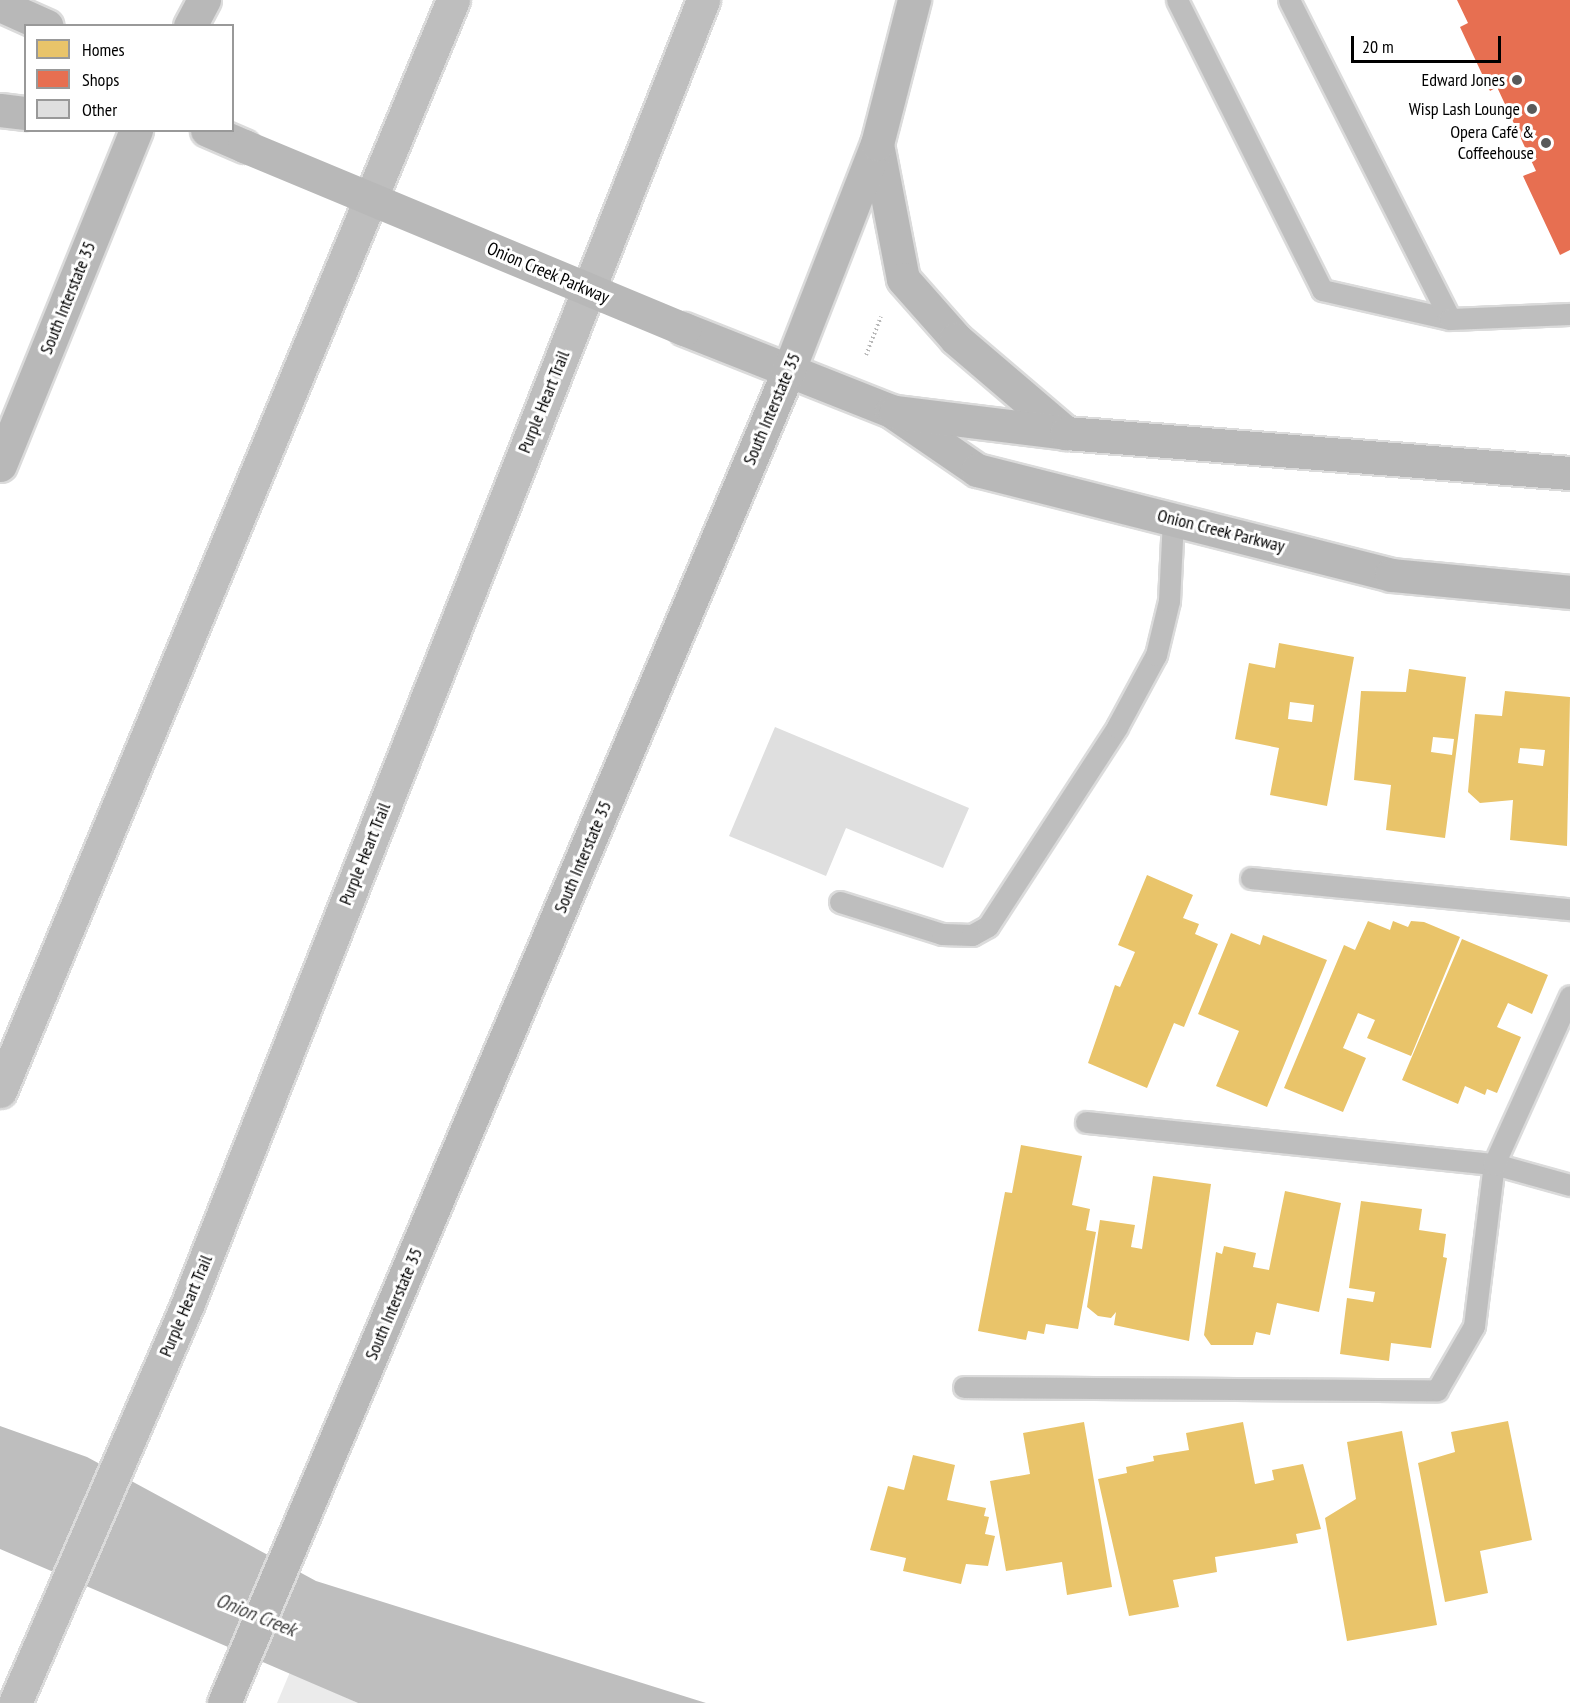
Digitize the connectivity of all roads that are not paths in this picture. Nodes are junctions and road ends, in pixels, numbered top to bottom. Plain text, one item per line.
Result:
1 (204, 0) edge
2 (703, 0) edge
3 (914, 0) edge
4 (1177, 0) edge
5 (1289, 0) edge
6 (451, 3) edge
7 (0, 5) edge
8 (43, 24) edge
9 (191, 24) edge
10 (0, 110) edge
11 (24, 113) edge
12 (135, 132) edge
13 (212, 132) edge
14 (877, 144) junction
15 (1570, 314) edge
16 (1450, 319) junction
17 (788, 372) junction
18 (891, 411) junction
19 (1066, 433) junction
20 (0, 465) edge
21 (1570, 473) edge
22 (1173, 519) junction
23 (1570, 592) edge
24 (1251, 878) dead end
25 (840, 902) dead end
26 (1570, 909) edge
27 (1570, 996) edge
28 (0, 1091) edge
29 (1086, 1122) dead end
30 (1494, 1164) junction
31 (1570, 1185) edge
32 (964, 1387) dead end
33 (15, 1703) edge
34 (224, 1703) edge

1 - 9 main road
2 - 33 highway, Purple Heart Trail
3 - 14 main road, South Interstate 35
4 - 16 lane
5 - 16 lane
6 - 28 highway
7 - 8 main road
10 - 11 main road
12 - 20 main road, South Interstate 35
13 - 17 main road, Onion Creek Parkway, bridge
14 - 17 main road, South Interstate 35
14 - 19 main road
15 - 16 lane
17 - 18 main road, Onion Creek Parkway
17 - 34 main road, South Interstate 35
18 - 19 main road, Onion Creek Parkway
18 - 22 main road, Onion Creek Parkway
19 - 21 main road, Onion Creek Parkway
22 - 23 main road, Onion Creek Parkway
22 - 25 lane
24 - 26 lane
27 - 30 lane
29 - 30 lane
30 - 31 lane
30 - 32 lane

